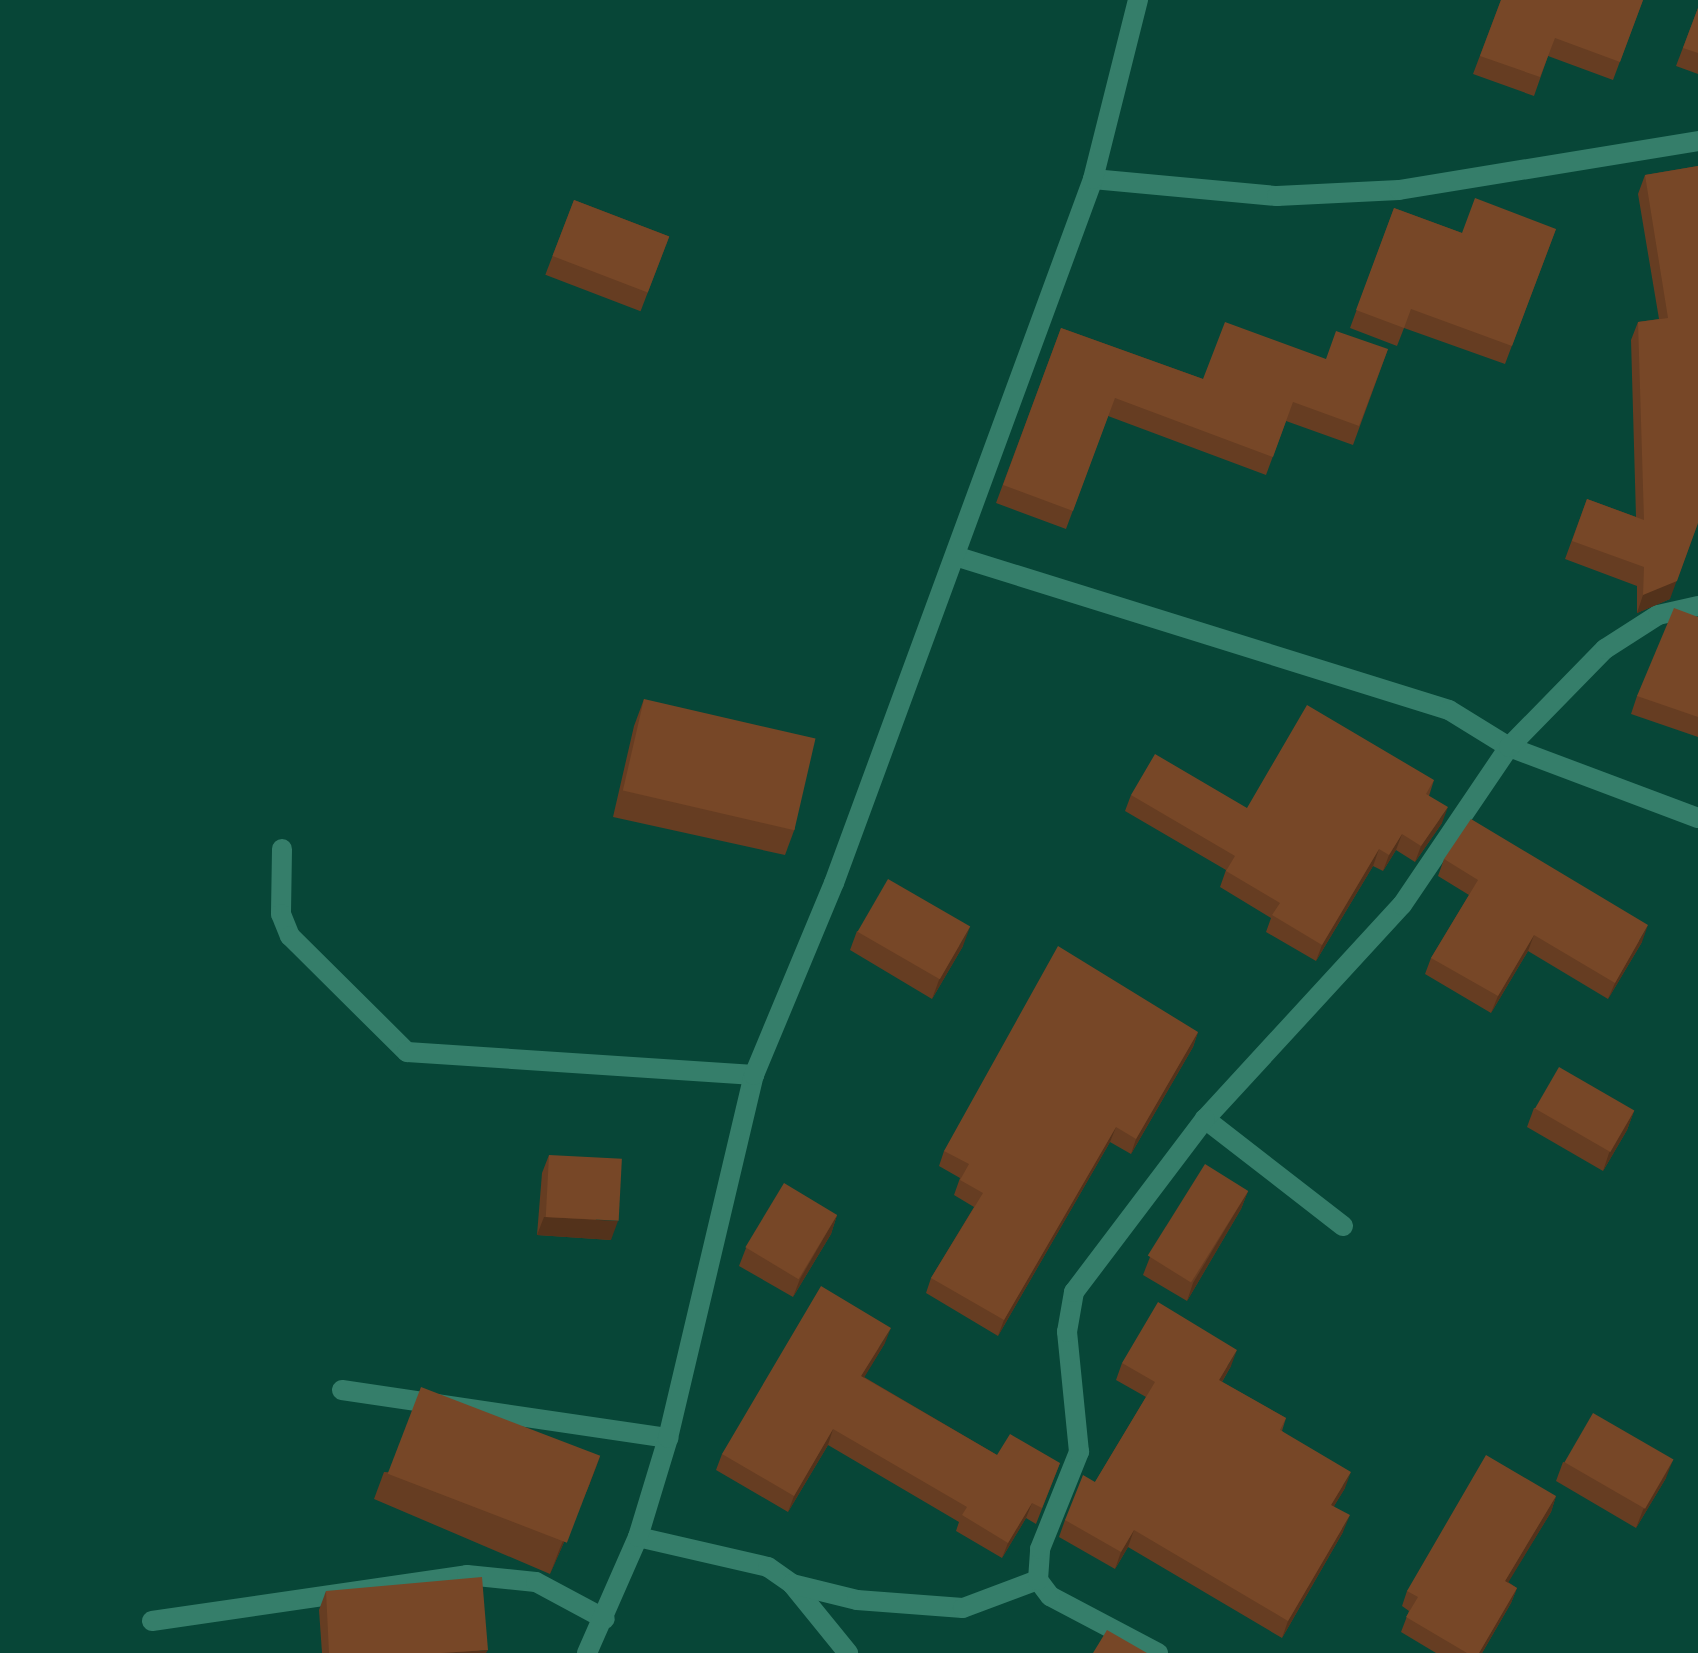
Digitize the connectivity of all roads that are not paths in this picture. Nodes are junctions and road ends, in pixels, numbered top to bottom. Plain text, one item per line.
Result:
1 (1138, 0) edge
2 (1698, 141) edge
3 (1093, 179) junction
4 (955, 556) junction
5 (1698, 606) edge
6 (1509, 747) junction
7 (1698, 818) edge
8 (282, 849) dead end
9 (754, 1075) junction
10 (1205, 1119) junction
11 (1343, 1226) dead end
12 (342, 1390) dead end
13 (668, 1438) junction
14 (638, 1537) junction
15 (1038, 1580) junction
16 (792, 1584) junction
17 (605, 1619) junction
18 (152, 1621) dead end
19 (587, 1653) edge
20 (848, 1653) edge
21 (1158, 1653) edge

1 - 3 street
2 - 3 street
3 - 4 street
4 - 6 street
4 - 9 street
5 - 6 street
6 - 7 street
6 - 10 street
8 - 9 street
9 - 13 street
10 - 11 street
10 - 15 street
12 - 13 street
13 - 14 street
14 - 16 street
14 - 17 street
15 - 16 street
15 - 21 street
16 - 20 street
17 - 18 street
17 - 19 street

